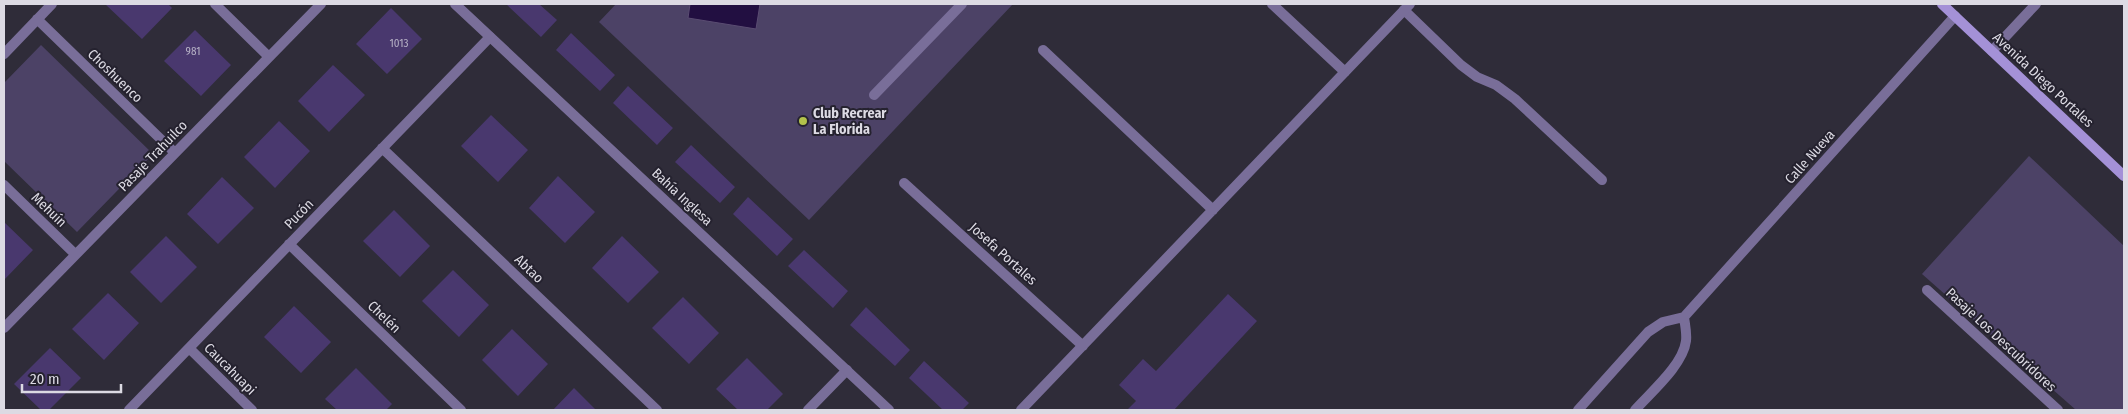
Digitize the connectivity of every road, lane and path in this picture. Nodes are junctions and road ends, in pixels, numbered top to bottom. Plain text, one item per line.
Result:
1 (52, 4) edge
2 (215, 4) edge
3 (321, 4) edge
4 (455, 4) edge
5 (962, 4) edge
6 (1272, 4) edge
7 (1942, 4) edge
8 (2036, 4) edge
9 (1407, 7) edge
10 (1955, 16) junction
11 (37, 19) junction
12 (490, 37) junction
13 (1042, 50) dead end
14 (1992, 51) junction
15 (4, 54) edge
16 (269, 57) junction
17 (1345, 72) junction
18 (874, 95) dead end
19 (382, 148) junction
20 (175, 153) junction
21 (2124, 176) edge
22 (1602, 180) dead end
23 (904, 183) dead end
24 (4, 185) edge
25 (1214, 210) junction
26 (289, 244) junction
27 (75, 254) junction
28 (1927, 290) dead end
29 (1684, 317) junction
30 (4, 328) edge
31 (1083, 346) junction
32 (189, 348) junction
33 (847, 370) junction
34 (129, 410) edge
35 (252, 410) edge
36 (461, 410) edge
37 (656, 410) edge
38 (808, 410) edge
39 (889, 410) edge
40 (1022, 410) edge
41 (1578, 410) edge
42 (1635, 410) edge
43 (2058, 410) edge

1 - 11 street
2 - 16 street
3 - 16 street, Pasaje Trahuilco
4 - 12 street, Bahía Inglesa
5 - 18 street
6 - 17 street
7 - 10 main road, Avenida Diego Portales
8 - 14 street
9 - 17 street
9 - 22 street
10 - 14 main road, Avenida Diego Portales
10 - 29 street, Calle Nueva
11 - 15 street
11 - 20 street, Choshuenco
12 - 19 street, Pucón
12 - 33 street, Bahía Inglesa
13 - 25 street
14 - 21 main road, Avenida Diego Portales
16 - 20 street, Pasaje Trahuilco
17 - 25 street
19 - 26 street, Pucón
19 - 37 street, Abtao
20 - 27 street, Pasaje Trahuilco
23 - 31 street, Josefa Portales
24 - 27 street, Mehuín
25 - 31 street
26 - 32 street, Pucón
26 - 36 street, Chelén
27 - 30 street, Pasaje Trahuilco
28 - 43 street, Pasaje Los Descubridores
29 - 41 street
29 - 42 street
31 - 40 street
32 - 34 street, Pucón
32 - 35 street, Caucahuapi
33 - 38 street
33 - 39 street, Bahía Inglesa

